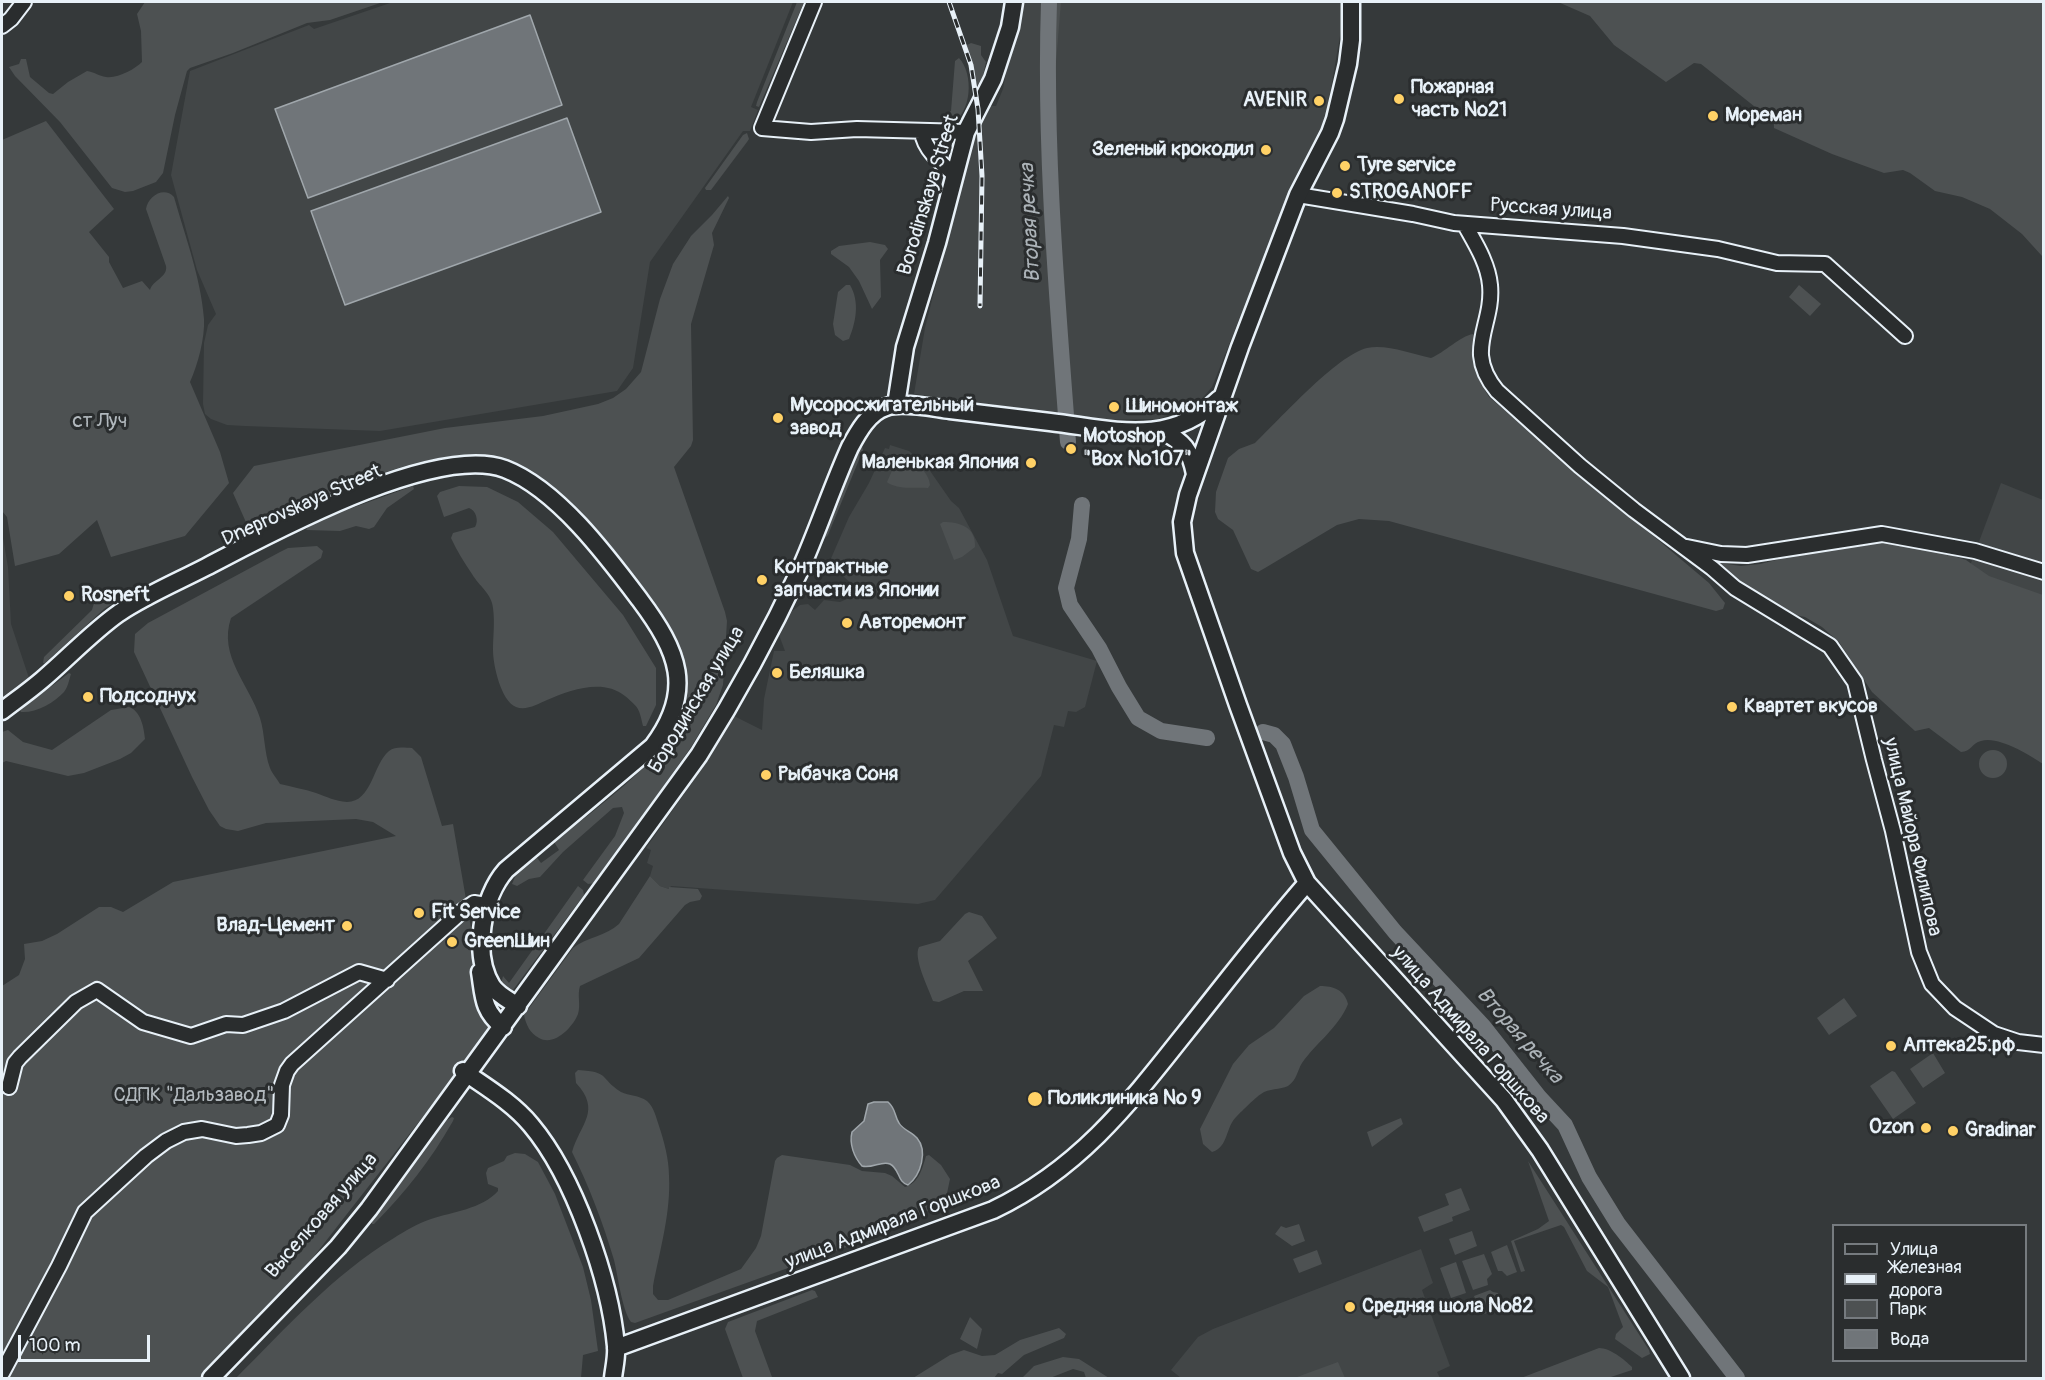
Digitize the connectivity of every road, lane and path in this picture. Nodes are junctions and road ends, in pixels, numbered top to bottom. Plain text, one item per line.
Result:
1 (814, 2) edge
2 (1014, 2) edge
3 (1351, 2) edge
4 (22, 3) edge
5 (2, 26) edge
6 (922, 132) junction
7 (966, 132) junction
8 (955, 175) junction
9 (1298, 195) junction
10 (1465, 225) junction
11 (1905, 336) dead end
12 (1222, 397) junction
13 (897, 402) junction
14 (1162, 430) junction
15 (1195, 474) junction
16 (1682, 546) junction
17 (2043, 572) edge
18 (2, 711) edge
19 (2, 716) edge
20 (1307, 883) junction
21 (483, 904) junction
22 (387, 980) junction
23 (516, 1004) junction
24 (501, 1025) junction
25 (2043, 1045) edge
26 (466, 1073) junction
27 (9, 1087) dead end
28 (616, 1348) junction
29 (2, 1373) edge
30 (201, 1378) edge
31 (211, 1378) edge
32 (613, 1378) edge
33 (1681, 1378) edge

1 - 6 street
2 - 7 main road, Borodinskaya Street
3 - 9 main road
4 - 5 street
6 - 7 street
6 - 8 street
7 - 8 main road, Borodinskaya Street
8 - 13 main road, Borodinskaya Street
9 - 10 street, Русская улица
9 - 12 main road
10 - 11 street, Русская улица
10 - 16 street, улица Майора Филипова
12 - 14 main road
12 - 15 main road, улица Адмирала Горшкова
13 - 14 main road
13 - 23 main road, Бородинская улица
14 - 15 main road
15 - 20 main road, улица Адмирала Горшкова
16 - 17 street
16 - 25 street, улица Майора Филипова
18 - 21 main road, Dneprovskaya Street
19 - 21 main road, Dneprovskaya Street
20 - 28 main road, улица Адмирала Горшкова
20 - 33 main road, улица Адмирала Горшкова
21 - 22 street
21 - 23 main road, Dneprovskaya Street
21 - 24 main road, Dneprovskaya Street
22 - 27 street
22 - 29 street
23 - 24 main road, Бородинская улица
24 - 26 main road, Бородинская улица
26 - 28 main road
26 - 30 main road, Выселковая улица
26 - 31 main road, Выселковая улица
28 - 32 main road

